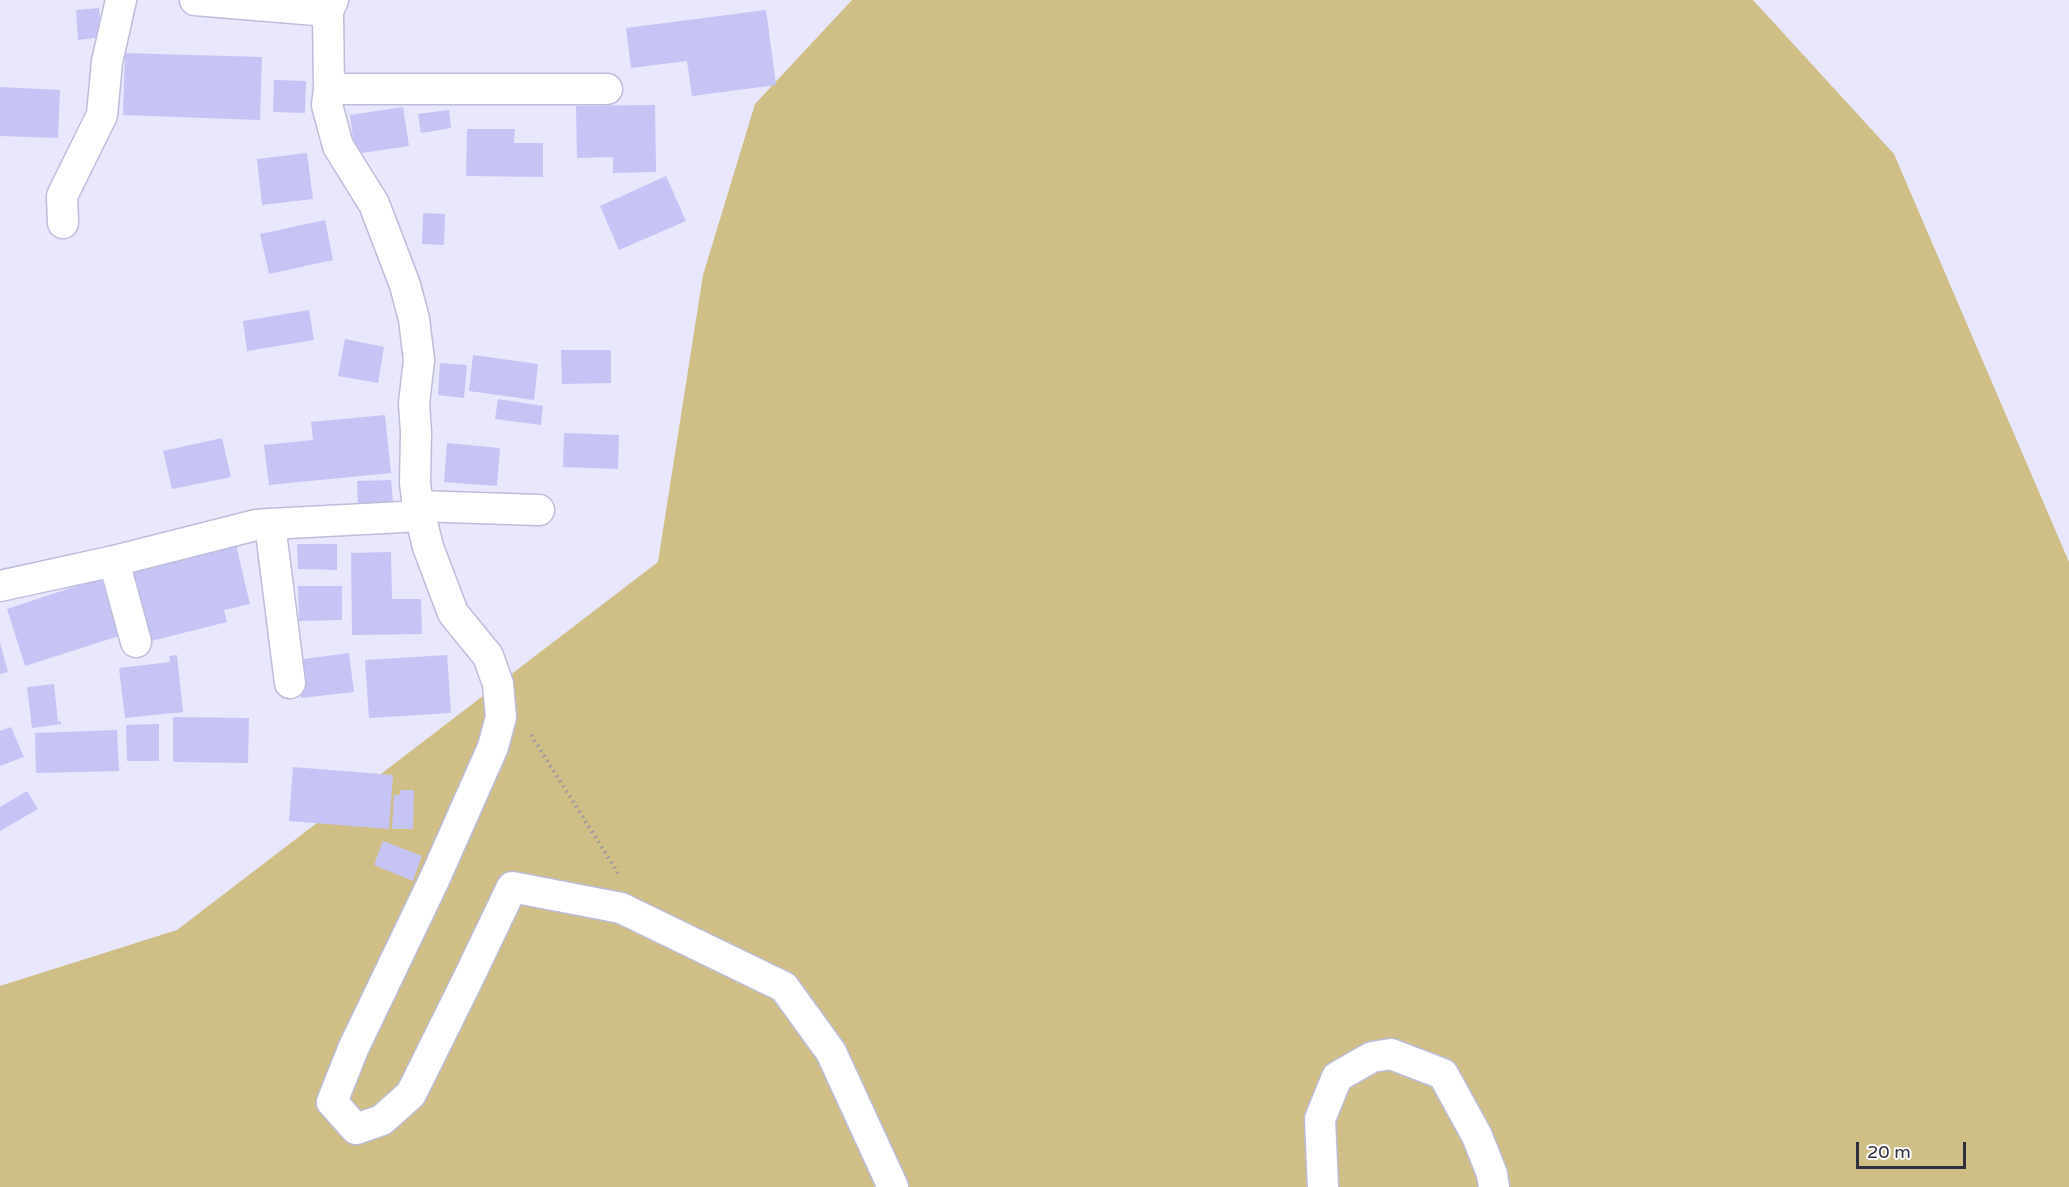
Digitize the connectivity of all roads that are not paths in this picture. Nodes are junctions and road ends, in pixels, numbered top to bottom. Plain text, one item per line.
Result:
1 (121, 0) edge
2 (195, 0) edge
3 (330, 5) edge
4 (607, 89) dead end
5 (329, 90) junction
6 (63, 223) dead end
7 (538, 510) dead end
8 (419, 511) junction
9 (270, 524) junction
10 (114, 561) junction
11 (0, 586) edge
12 (136, 642) dead end
13 (290, 683) dead end
14 (893, 1187) edge
15 (1323, 1187) edge
16 (1494, 1187) edge

1 - 6 street
2 - 3 street
3 - 5 street
4 - 5 street
5 - 8 street
7 - 8 street
8 - 9 street
8 - 14 street
9 - 10 street
9 - 13 street
10 - 11 street
10 - 12 street
15 - 16 street

